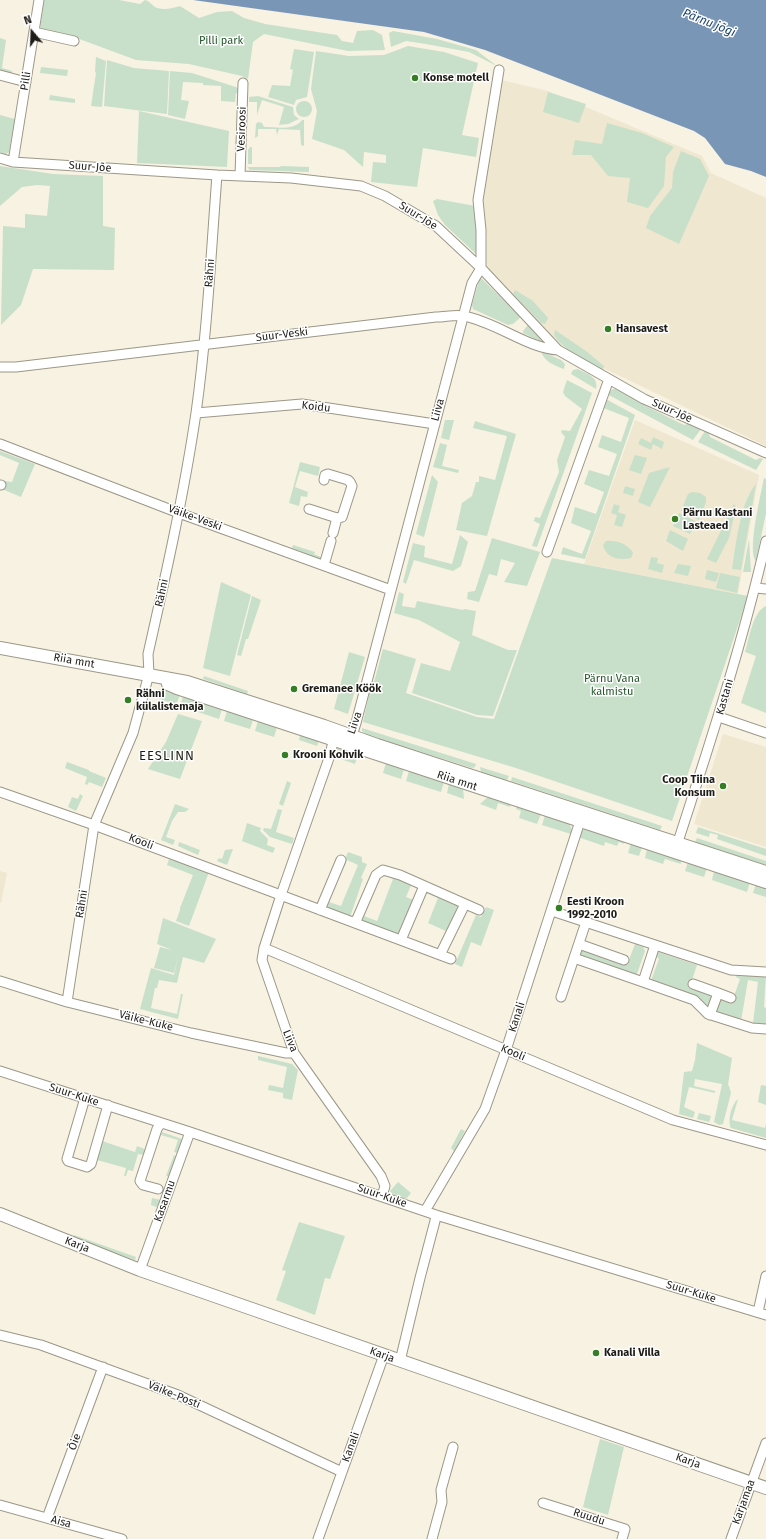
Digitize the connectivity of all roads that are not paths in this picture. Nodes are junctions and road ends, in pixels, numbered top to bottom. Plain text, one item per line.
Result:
1 (39, 0) edge
2 (34, 32) junction
3 (74, 41) dead end
4 (499, 70) dead end
5 (0, 75) edge
6 (26, 82) junction
7 (243, 83) dead end
8 (0, 158) edge
9 (13, 162) junction
10 (218, 174) junction
11 (240, 176) junction
12 (481, 268) junction
13 (464, 316) junction
14 (204, 345) junction
15 (558, 350) junction
16 (0, 367) edge
17 (609, 379) junction
18 (196, 413) junction
19 (435, 424) junction
20 (0, 444) edge
21 (766, 453) edge
22 (324, 480) dead end
23 (309, 509) dead end
24 (179, 513) junction
25 (337, 518) junction
26 (766, 541) edge
27 (547, 552) dead end
28 (324, 565) junction
29 (756, 588) junction
30 (766, 589) edge
31 (391, 590) junction
32 (0, 648) edge
33 (149, 674) junction
34 (719, 717) junction
35 (766, 733) edge
36 (342, 738) junction
37 (0, 792) edge
38 (582, 816) junction
39 (94, 825) junction
40 (677, 847) junction
41 (341, 860) dead end
42 (766, 872) edge
43 (766, 882) edge
44 (424, 886) junction
45 (280, 895) junction
46 (465, 904) junction
47 (320, 910) junction
48 (479, 910) dead end
49 (552, 911) junction
50 (353, 922) junction
51 (586, 922) junction
52 (401, 940) junction
53 (579, 944) junction
54 (655, 945) junction
55 (264, 948) junction
56 (440, 955) junction
57 (574, 958) junction
58 (451, 959) dead end
59 (624, 960) dead end
60 (766, 972) edge
61 (0, 981) edge
62 (643, 982) junction
63 (693, 984) dead end
64 (718, 993) junction
65 (561, 996) dead end
66 (731, 998) dead end
67 (68, 1002) junction
68 (710, 1015) junction
69 (766, 1029) edge
70 (506, 1050) junction
71 (294, 1053) junction
72 (0, 1071) edge
73 (85, 1098) junction
74 (108, 1106) junction
75 (161, 1123) junction
76 (190, 1132) junction
77 (766, 1145) edge
78 (158, 1189) dead end
79 (382, 1196) junction
80 (425, 1211) junction
81 (0, 1214) edge
82 (436, 1215) junction
83 (140, 1270) junction
84 (766, 1276) edge
85 (762, 1314) edge
86 (0, 1335) edge
87 (384, 1355) junction
88 (400, 1361) junction
89 (103, 1367) junction
90 (766, 1443) edge
91 (453, 1447) dead end
92 (342, 1472) junction
93 (751, 1483) junction
94 (766, 1488) edge
95 (543, 1502) dead end
96 (0, 1505) edge
97 (47, 1518) junction
98 (122, 1539) edge
99 (318, 1539) edge
100 (432, 1539) edge
101 (622, 1539) edge
102 (731, 1539) edge

1 - 2 street, Pilli
2 - 3 street
2 - 6 street, Pilli
4 - 12 street, Liiva
5 - 6 street
6 - 9 street, Pilli
7 - 11 street, Vesiroosi
8 - 9 street, Suur-Jõe
9 - 10 street, Suur-Jõe
10 - 11 street, Suur-Jõe
10 - 14 street, Rähni
11 - 12 street, Suur-Jõe
12 - 13 street, Liiva
12 - 15 street, Suur-Jõe
13 - 14 street, Suur-Veski
13 - 15 street, Suur-Veski
13 - 19 street, Liiva
14 - 16 street, Suur-Veski
14 - 18 street, Rähni
15 - 17 street, Suur-Jõe
17 - 21 street, Suur-Jõe
17 - 27 street
18 - 19 street, Koidu
18 - 24 street, Rähni
19 - 31 street, Liiva
20 - 24 street, Väike-Veski
22 - 25 street
23 - 25 street
24 - 28 street, Väike-Veski
24 - 33 street, Rähni
25 - 28 street
26 - 29 street, Kastani
28 - 31 street, Väike-Veski
29 - 30 street
29 - 34 street, Kastani
31 - 36 street, Liiva
32 - 33 main road, Riia mnt
33 - 36 main road, Riia mnt
33 - 39 street, Rähni
34 - 35 street
34 - 40 street, Kastani
36 - 38 main road, Riia mnt
36 - 45 street, Liiva
37 - 39 street, Kooli
38 - 40 main road, Riia mnt
38 - 49 street, Kanali
39 - 45 street, Kooli
39 - 67 street, Rähni
40 - 42 main road, Riia mnt
40 - 43 main road, Riia mnt
41 - 47 street
44 - 46 street
44 - 50 street
44 - 52 street
45 - 47 street, Kooli
45 - 55 street, Liiva
46 - 48 street
46 - 56 street
47 - 50 street, Kooli
49 - 51 street
49 - 70 street, Kanali
50 - 52 street, Kooli
51 - 53 street
51 - 54 street
52 - 56 street, Kooli
53 - 57 street
53 - 59 street
54 - 60 street
54 - 62 street
55 - 70 street, Kooli
55 - 71 street, Liiva
56 - 58 street, Kooli
57 - 62 street
57 - 65 street
61 - 67 street, Väike-Kuke
62 - 68 street
63 - 64 street
64 - 66 street
64 - 68 street
67 - 71 street, Väike-Kuke
68 - 69 street
70 - 77 street, Kooli
70 - 80 street, Kanali
71 - 79 street, Liiva
72 - 73 street, Suur-Kuke
73 - 74 street, Suur-Kuke
73 - 74 street
74 - 75 street, Suur-Kuke
75 - 76 street, Suur-Kuke
75 - 78 street
76 - 79 street, Suur-Kuke
76 - 83 street, Kasarmu
79 - 80 street, Suur-Kuke
80 - 82 street, Suur-Kuke
81 - 83 main road, Karja
82 - 85 street, Suur-Kuke
82 - 88 street
83 - 87 main road, Karja
84 - 85 street
86 - 89 street, Väike-Posti
87 - 88 main road, Karja
87 - 92 street, Kanali
88 - 93 main road, Karja
89 - 92 street, Väike-Posti
89 - 97 street, Õie
90 - 93 street, Karjamaa
91 - 100 street
92 - 99 street, Kanali
93 - 94 main road, Karja
93 - 102 street, Karjamaa
95 - 101 street, Ruudu
96 - 97 street, Aisa
97 - 98 street, Aisa

